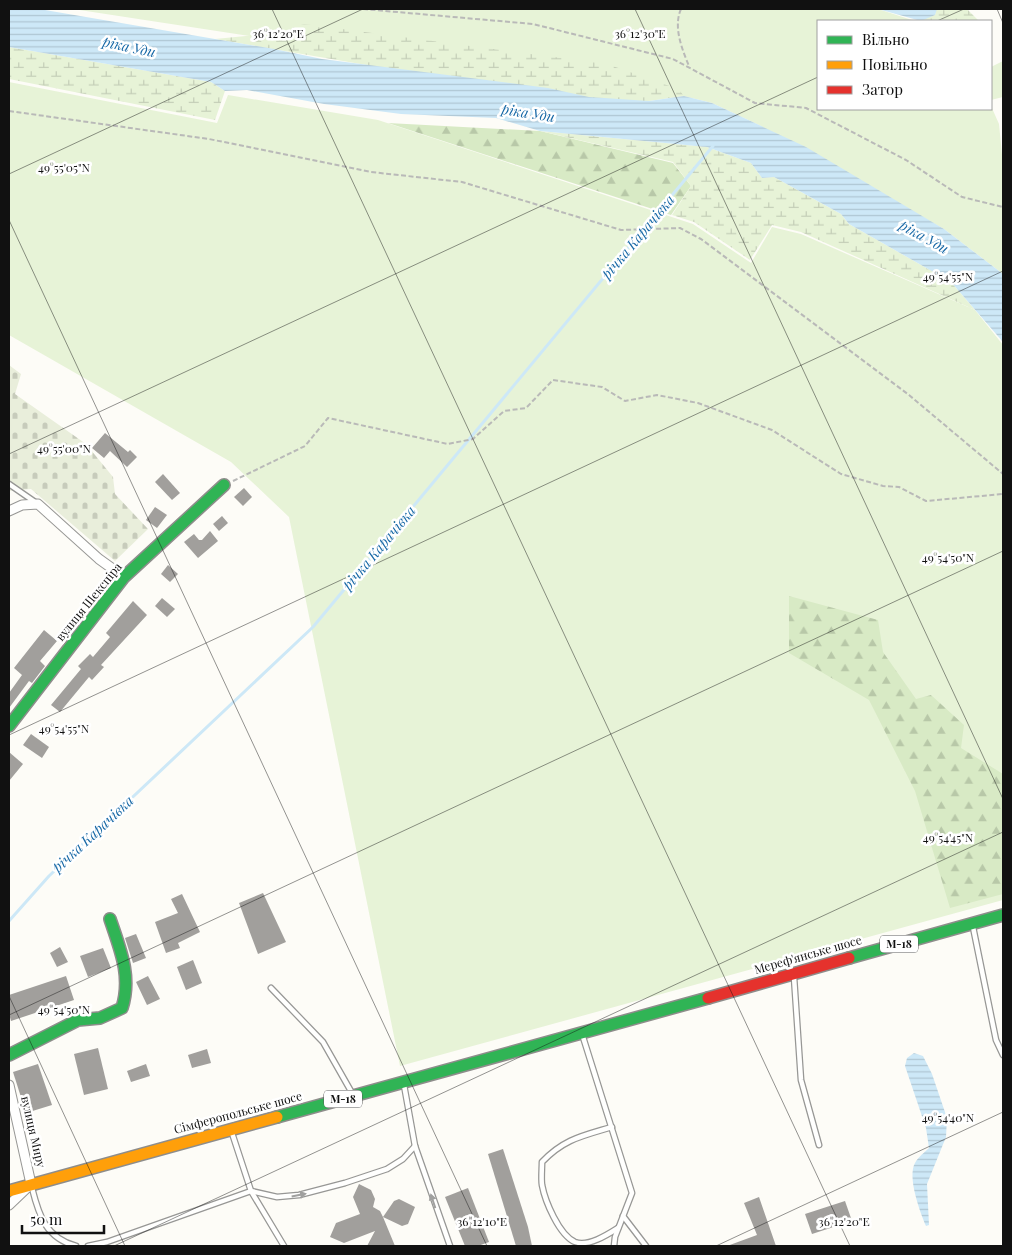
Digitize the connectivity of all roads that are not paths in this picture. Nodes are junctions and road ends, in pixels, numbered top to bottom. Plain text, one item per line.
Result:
1 (9, 484) edge
2 (224, 485) road end
3 (38, 504) junction
4 (9, 511) edge
5 (124, 577) junction
6 (9, 726) edge
7 (1003, 914) edge
8 (110, 919) dead end
9 (972, 923) junction
10 (794, 974) junction
11 (271, 988) dead end
12 (678, 1007) joint
13 (582, 1033) junction
14 (9, 1055) edge
15 (1003, 1055) edge
16 (403, 1082) junction
17 (9, 1085) edge
18 (354, 1096) junction
19 (612, 1127) junction
20 (231, 1130) junction
21 (819, 1145) dead end
22 (415, 1146) junction
23 (31, 1184) junction
24 (9, 1191) edge
25 (251, 1191) junction
26 (9, 1205) edge
27 (623, 1216) junction
28 (619, 1227) junction
29 (76, 1246) edge
30 (88, 1246) edge
31 (284, 1246) edge
32 (450, 1246) edge
33 (614, 1246) edge
34 (646, 1246) edge

1 - 3 lane
2 - 5 main road, вулиця Шекспіра
3 - 4 street
3 - 5 street
5 - 6 main road, вулиця Шекспіра
7 - 9 main road, Мереф'янське шосе / М-18
8 - 14 main road
9 - 10 main road, Мереф'янське шосе / М-18
9 - 15 lane
10 - 12 main road, Мереф'янське шосе / М-18
10 - 21 lane
11 - 18 lane
12 - 13 main road, Сімферопольське шосе / М-18
13 - 16 main road, Сімферопольське шосе / М-18
13 - 19 lane
16 - 18 main road, Сімферопольське шосе / М-18
16 - 22 lane
17 - 23 street, вулиця Миру
18 - 20 main road, Сімферопольське шосе / М-18
19 - 27 lane
19 - 28 lane
20 - 23 main road, Сімферопольське шосе / М-18
20 - 25 lane
25 -> 22 lane
32 -> 22 lane
23 - 24 main road, Сімферопольське шосе / М-18
23 - 26 street
23 - 29 lane
25 - 30 lane
25 - 31 lane
27 - 28 lane
27 - 34 lane
28 - 33 lane

